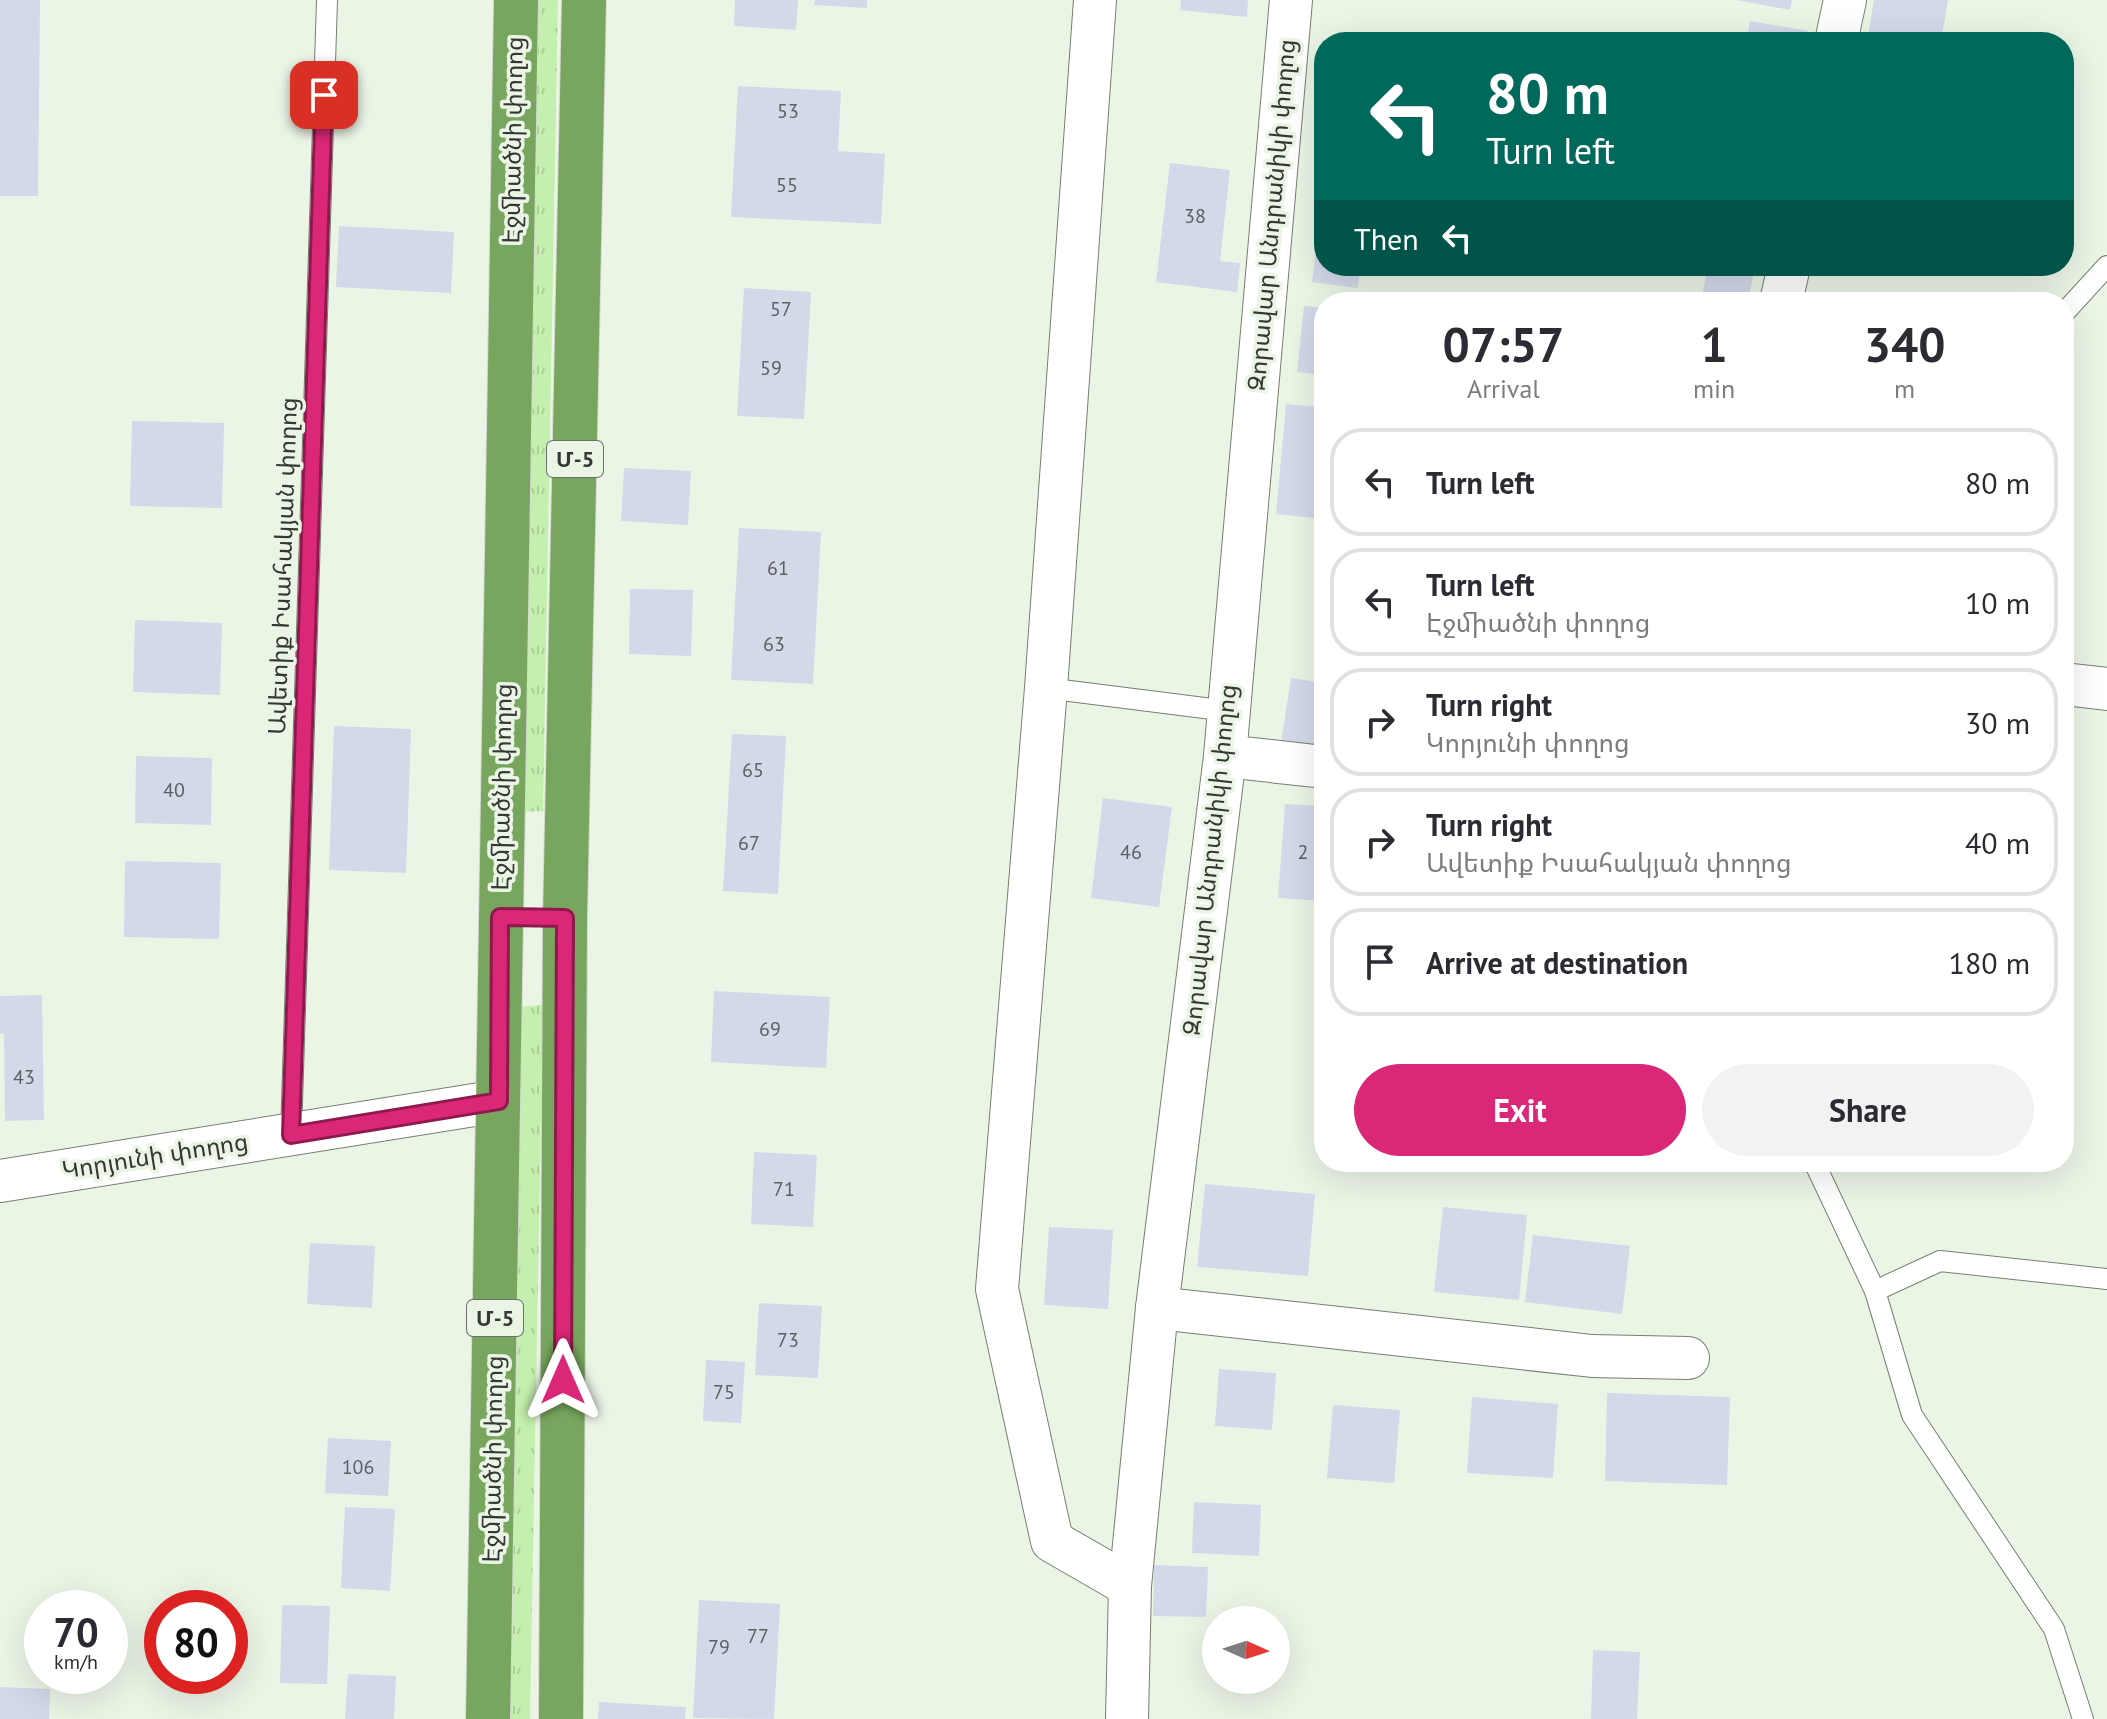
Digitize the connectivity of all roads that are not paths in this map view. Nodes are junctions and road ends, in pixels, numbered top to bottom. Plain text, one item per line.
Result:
1 (327, 0) edge
2 (516, 0) edge
3 (584, 0) edge
4 (1095, 0) edge
5 (1291, 0) edge
6 (1845, 0) edge
7 (1838, 32) edge
8 (2107, 266) edge
9 (2074, 302) edge
10 (2074, 685) edge
11 (1046, 688) junction
12 (2107, 689) edge
13 (1228, 711) junction
14 (1225, 756) junction
15 (1314, 766) edge
16 (500, 917) junction
17 (565, 918) junction
18 (499, 1101) junction
19 (291, 1135) junction
20 (1819, 1172) edge
21 (0, 1181) edge
22 (2107, 1279) edge
23 (1875, 1291) junction
24 (1157, 1308) junction
25 (1688, 1358) dead end
26 (1130, 1586) junction
27 (488, 1719) edge
28 (561, 1719) edge
29 (1127, 1719) edge
30 (2083, 1719) edge

1 - 19 lane, Ավետիք Իսահակյան փողոց
2 - 16 highway, Էջմիածնի փողոց / Մ-5
3 - 17 highway, Մ-5
4 - 11 street
5 - 13 street, Զորավար Անդրանիկի փողոց
6 - 7 street
8 - 9 lane
10 - 12 street
11 - 13 lane
11 - 26 street
13 - 14 street, Զորավար Անդրանիկի փողոց
14 - 15 street
14 - 24 street, Զորավար Անդրանիկի փողոց
16 - 17 highway
16 - 18 highway, Էջմիածնի փողոց / Մ-5
17 - 28 highway, Մ-5
18 - 19 street, Կորյունի փողոց
18 - 27 highway, Էջմիածնի փողոց / Մ-5
19 - 21 street, Կորյունի փողոց
20 - 23 lane
22 - 23 lane
23 - 30 lane
24 - 25 street
24 - 26 street, Զորավար Անդրանիկի փողոց
26 - 29 street, Զորավար Անդրանիկի փողոց

